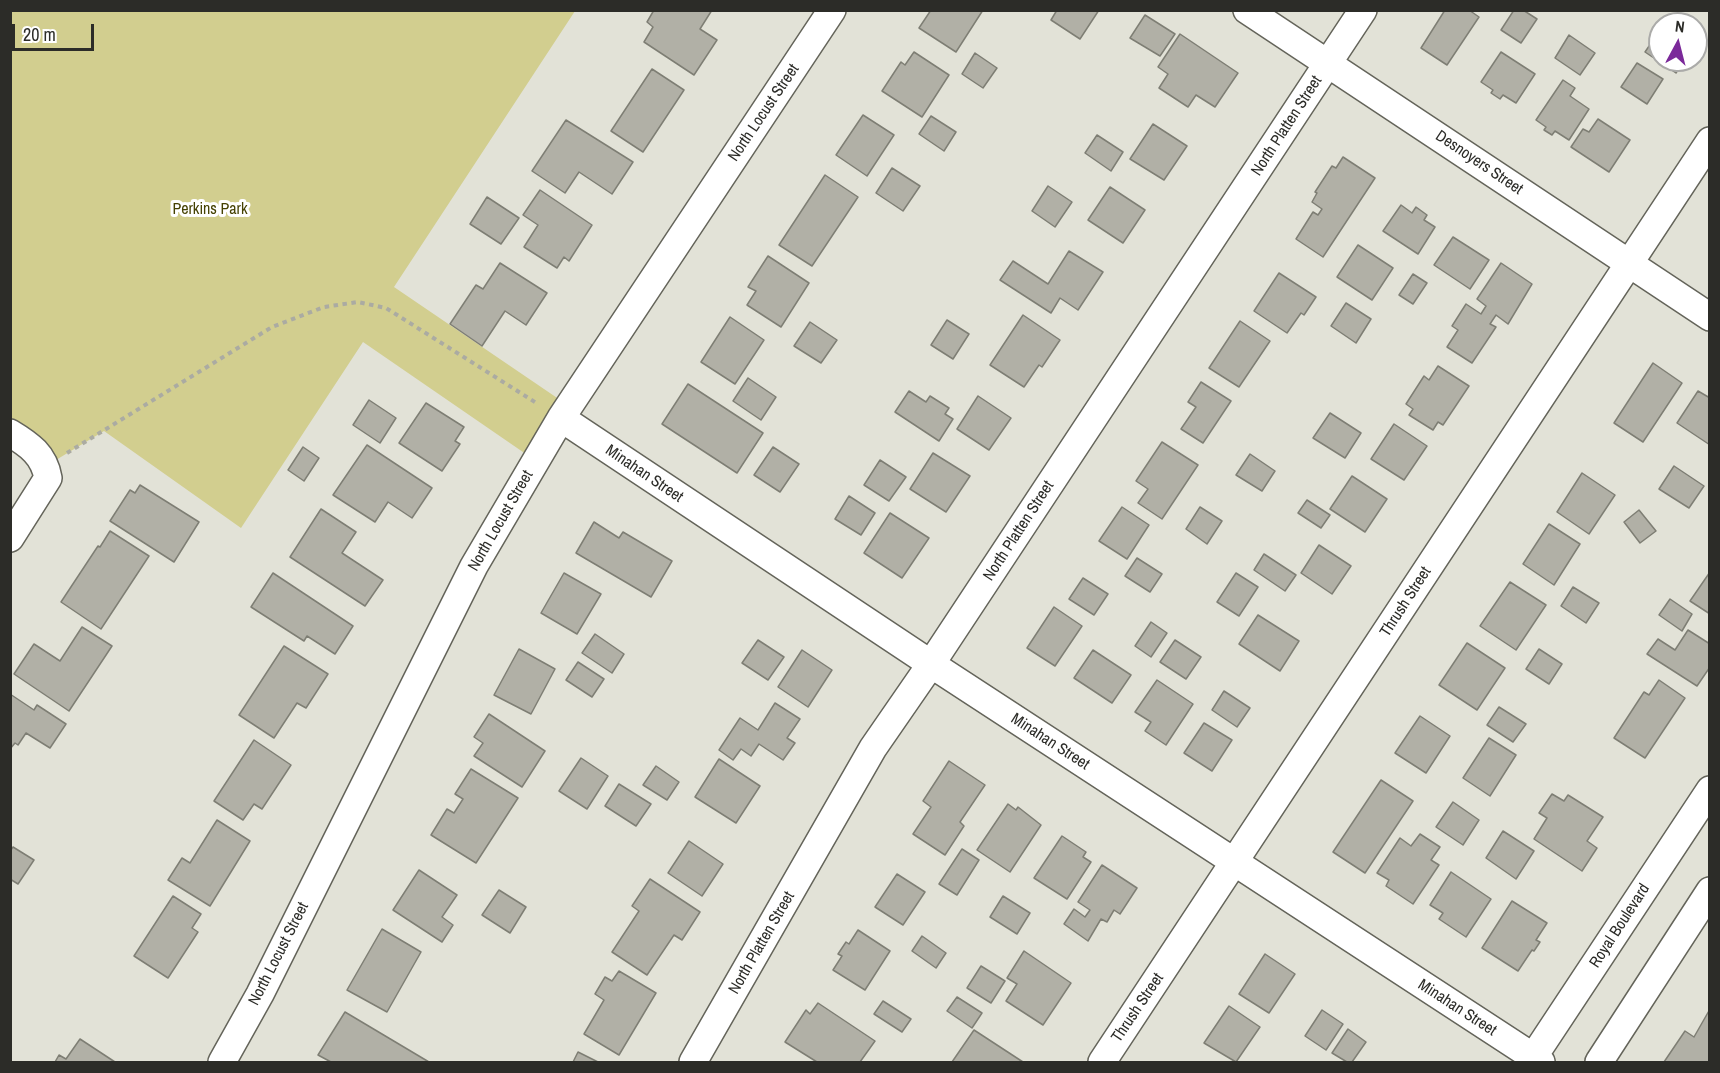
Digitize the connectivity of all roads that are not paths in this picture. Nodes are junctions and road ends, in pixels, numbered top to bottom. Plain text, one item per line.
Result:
1 (832, 10) edge
2 (1247, 10) edge
3 (1363, 10) edge
4 (1328, 64) junction
5 (1710, 141) edge
6 (1628, 262) junction
7 (1710, 317) edge
8 (561, 418) junction
9 (10, 433) edge
10 (10, 538) edge
11 (931, 664) junction
12 (1710, 790) edge
13 (1235, 862) junction
14 (1710, 891) edge
15 (1534, 1061) edge
16 (222, 1062) edge
17 (693, 1062) edge
18 (1102, 1062) edge
19 (1599, 1062) edge

1 - 8 street, North Locust Street
2 - 4 street, Desnoyers Street
3 - 4 street, North Platten Street
4 - 6 street, Desnoyers Street
4 - 11 street, North Platten Street
5 - 6 street, Thrush Street
6 - 7 street, Desnoyers Street
6 - 13 street, Thrush Street
8 - 11 street, Minahan Street
8 - 16 street, North Locust Street
9 - 10 street
11 - 13 street, Minahan Street
11 - 17 street, North Platten Street
12 - 15 street, Royal Boulevard
13 - 15 street, Minahan Street
13 - 18 street, Thrush Street
14 - 19 street

